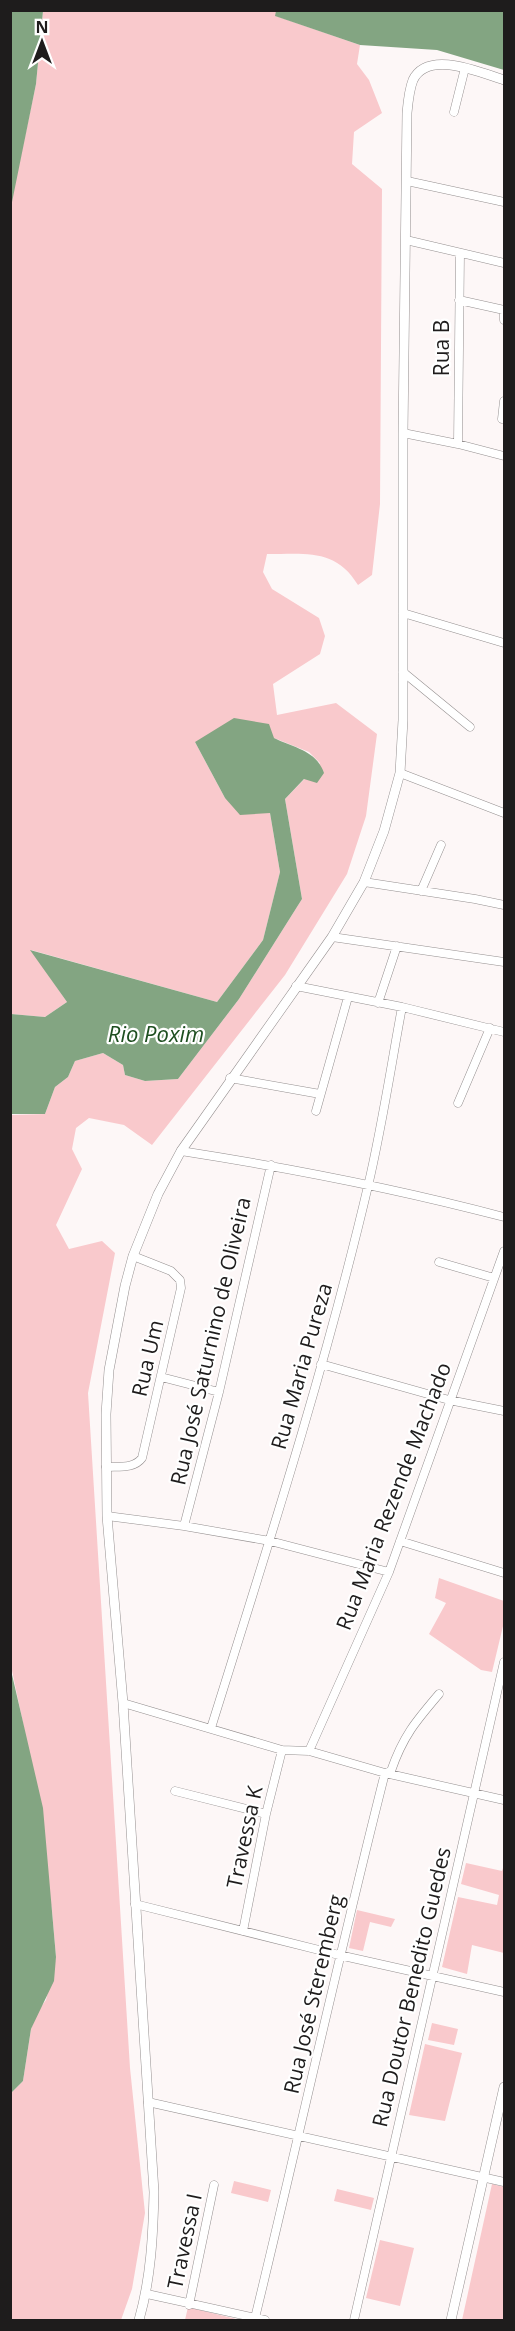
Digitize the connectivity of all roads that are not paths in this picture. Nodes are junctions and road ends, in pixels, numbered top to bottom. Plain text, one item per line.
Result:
1 (465, 68) junction
2 (504, 80) edge
3 (454, 112) dead end
4 (407, 181) junction
5 (504, 202) edge
6 (406, 240) junction
7 (460, 252) junction
8 (504, 263) edge
9 (459, 300) junction
10 (504, 310) edge
11 (504, 320) edge
12 (504, 401) edge
13 (502, 419) dead end
14 (403, 433) junction
15 (458, 444) junction
16 (504, 456) edge
17 (403, 613) junction
18 (504, 643) edge
19 (403, 672) junction
20 (470, 727) dead end
21 (400, 773) junction
22 (504, 813) edge
23 (441, 845) dead end
24 (364, 882) junction
25 (421, 891) junction
26 (504, 906) edge
27 (332, 937) junction
28 (397, 946) junction
29 (504, 962) edge
30 (296, 986) junction
31 (348, 997) junction
32 (378, 1003) junction
33 (402, 1007) junction
34 (490, 1028) junction
35 (504, 1032) edge
36 (230, 1078) junction
37 (320, 1094) junction
38 (458, 1103) dead end
39 (316, 1111) dead end
40 (181, 1150) junction
41 (271, 1165) junction
42 (369, 1185) junction
43 (504, 1217) edge
44 (504, 1251) edge
45 (133, 1256) junction
46 (439, 1262) dead end
47 (494, 1278) junction
48 (321, 1364) junction
49 (160, 1377) junction
50 (219, 1392) junction
51 (449, 1400) junction
52 (504, 1411) edge
53 (106, 1467) junction
54 (107, 1516) junction
55 (184, 1526) junction
56 (270, 1541) junction
57 (400, 1541) junction
58 (389, 1572) junction
59 (504, 1573) edge
60 (504, 1662) edge
61 (439, 1694) dead end
62 (123, 1703) junction
63 (211, 1728) junction
64 (282, 1750) junction
65 (309, 1751) junction
66 (385, 1773) junction
67 (175, 1791) dead end
68 (473, 1793) junction
69 (504, 1800) edge
70 (266, 1814) junction
71 (135, 1904) junction
72 (243, 1931) junction
73 (339, 1955) junction
74 (434, 1977) junction
75 (504, 1992) edge
76 (504, 2087) edge
77 (148, 2102) junction
78 (300, 2136) junction
79 (391, 2157) junction
80 (484, 2178) junction
81 (504, 2182) edge
82 (214, 2185) dead end
83 (147, 2294) junction
84 (189, 2305) junction
85 (254, 2319) edge
86 (139, 2320) edge
87 (265, 2320) edge
88 (354, 2320) edge
89 (452, 2320) edge

1 - 2 street
1 - 3 street
1 - 4 street
4 - 5 street
4 - 6 street
6 - 7 street
6 - 14 street
7 - 8 street
7 - 9 street, Rua B
9 - 10 street
9 - 15 street, Rua B
10 - 11 street
12 - 13 street
14 - 15 street
14 - 17 street
15 - 16 street
17 - 18 street
17 - 19 street
19 - 20 street
19 - 21 street
21 - 22 street
21 - 24 street
23 - 25 street
24 - 25 street
24 - 27 street
25 - 26 street
27 - 28 street
27 - 30 street
28 - 29 street
28 - 32 street
30 - 31 street
30 - 36 street
31 - 32 street
31 - 37 street
32 - 33 street
33 - 34 street
33 - 42 street, Rua Maria Pureza
34 - 35 street
34 - 38 street
36 - 37 street
36 - 40 street
37 - 39 street
40 - 41 street
40 - 45 street
41 - 42 street
41 - 50 street, Rua José Saturnino de Oliveira
42 - 43 street
42 - 48 street, Rua Maria Pureza
44 - 47 street, Rua Maria Rezende Machado
45 - 49 street, Rua Um
45 - 53 street
46 - 47 street
47 - 51 street, Rua Maria Rezende Machado
48 - 51 street
48 - 56 street, Rua Maria Pureza
49 - 50 street
49 - 53 street, Rua Um
50 - 55 street, Rua José Saturnino de Oliveira
51 - 52 street
51 - 57 street, Rua Maria Rezende Machado
53 - 54 street
54 - 55 street
54 - 62 street
55 - 56 street
56 - 58 street
56 - 63 street, Rua Maria Pureza
57 - 58 street, Rua Maria Rezende Machado
57 - 59 street
58 - 65 street, Rua Maria Rezende Machado
60 - 68 street, Rua Doutor Benedito Guedes
61 - 66 street, Rua José Steremberg
62 - 63 street
62 - 71 street
63 - 64 street
64 - 65 street
64 - 70 street, Travessa K
65 - 66 street
66 - 68 street
66 - 73 street, Rua José Steremberg
67 - 70 street
68 - 69 street
68 - 74 street, Rua Doutor Benedito Guedes
70 - 72 street, Travessa K
71 - 72 street
71 - 77 street
72 - 73 street
73 - 74 street
73 - 78 street, Rua José Steremberg
74 - 75 street
74 - 79 street, Rua Doutor Benedito Guedes
76 - 80 street
77 - 78 street
77 - 83 street
78 - 79 street
78 - 85 street, Rua José Steremberg
79 - 80 street
79 - 88 street, Rua Doutor Benedito Guedes
80 - 81 street
80 - 89 street
82 - 84 street, Travessa I
83 - 84 street
83 - 86 street
84 - 85 street
85 - 87 street

